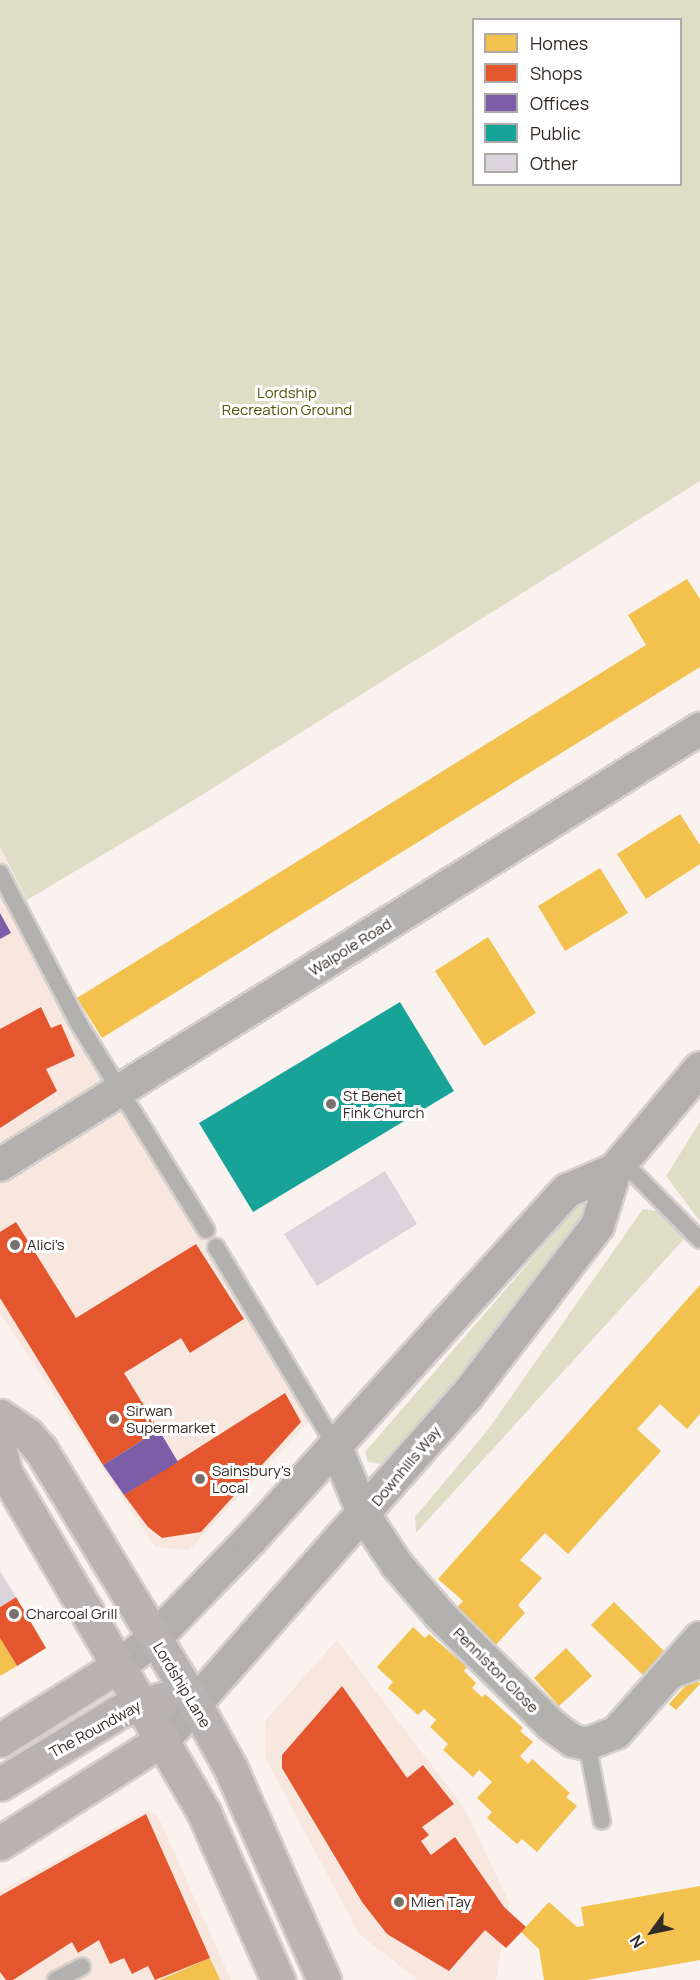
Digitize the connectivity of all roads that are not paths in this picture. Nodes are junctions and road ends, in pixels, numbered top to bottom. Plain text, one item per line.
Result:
1 (700, 729) edge
2 (0, 873) edge
3 (700, 1068) edge
4 (121, 1089) junction
5 (0, 1165) edge
6 (618, 1165) junction
7 (206, 1230) dead end
8 (700, 1240) edge
9 (216, 1247) dead end
10 (0, 1416) edge
11 (336, 1447) junction
12 (0, 1450) edge
13 (364, 1515) junction
14 (700, 1638) edge
15 (135, 1653) junction
16 (700, 1670) edge
17 (658, 1686) junction
18 (140, 1703) junction
19 (179, 1723) junction
20 (0, 1740) edge
21 (587, 1744) junction
22 (0, 1784) edge
23 (602, 1821) dead end
24 (0, 1843) edge
25 (82, 1967) dead end
26 (57, 1980) edge
27 (278, 1980) edge
28 (324, 1980) edge

1 - 4 street, Walpole Road
2 - 4 lane
3 - 6 main road, Downhills Way
4 - 5 street, Walpole Road
4 - 7 lane
6 - 8 lane
6 - 11 main road, Downhills Way
6 - 13 main road, Downhills Way
9 - 11 lane
10 - 15 main road, Lordship Lane
11 - 13 street, Penniston Close
11 - 15 main road, Downhills Way
12 - 15 main road, Lordship Lane
13 - 19 main road, Downhills Way
13 - 21 street, Penniston Close
14 - 17 street
15 - 18 main road, Lordship Lane
15 - 19 main road, Lordship Lane
15 - 20 main road
16 - 17 lane
17 - 21 street
18 - 19 main road, Lordship Lane
18 - 19 main road, The Roundway
18 - 22 main road, The Roundway
19 - 24 main road
19 - 27 main road, Lordship Lane
19 - 28 main road, Lordship Lane
21 - 23 lane
25 - 26 lane

